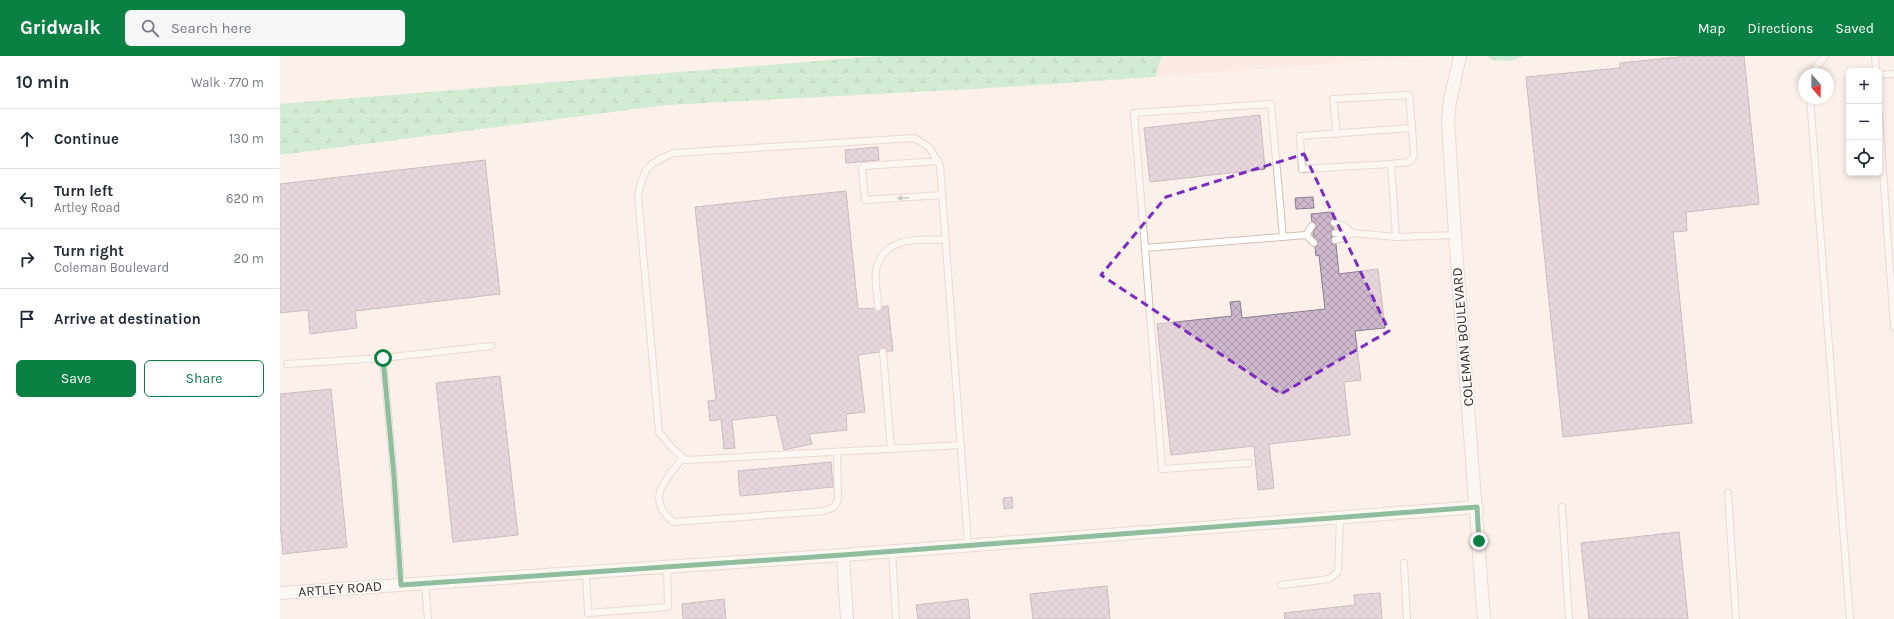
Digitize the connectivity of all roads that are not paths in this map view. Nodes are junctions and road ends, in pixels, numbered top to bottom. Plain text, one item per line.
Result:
1 (1460, 56) edge
2 (1825, 56) edge
3 (1875, 56) edge
4 (1816, 68) edge
5 (1876, 68) edge
6 (1894, 74) edge
7 (1882, 76) edge
8 (1810, 104) edge
9 (1412, 128) junction
10 (1337, 134) junction
11 (1881, 140) edge
12 (938, 161) junction
13 (1391, 164) junction
14 (942, 195) junction
15 (1334, 223) dead end
16 (1312, 226) dead end
17 (1334, 232) dead end
18 (1352, 233) junction
19 (1313, 234) dead end
20 (1306, 235) junction
21 (1455, 235) junction
22 (1283, 237) junction
23 (1396, 237) junction
24 (945, 240) junction
25 (1335, 240) dead end
26 (1314, 243) dead end
27 (1145, 248) junction
28 (878, 307) dead end
29 (1894, 327) edge
30 (491, 346) dead end
31 (883, 352) dead end
32 (383, 358) junction
33 (287, 364) dead end
34 (961, 445) junction
35 (892, 449) junction
36 (837, 452) junction
37 (683, 458) junction
38 (1250, 464) dead end
39 (1728, 493) dead end
40 (1477, 507) junction
41 (1562, 507) dead end
42 (1340, 517) junction
43 (968, 545) junction
44 (892, 551) junction
45 (843, 555) junction
46 (1404, 563) dead end
47 (667, 567) junction
48 (586, 572) junction
49 (425, 583) junction
50 (401, 585) junction
51 (1280, 585) dead end
52 (280, 593) edge
53 (588, 616) edge
54 (428, 619) edge
55 (847, 619) edge
56 (896, 619) edge
57 (1407, 619) edge
58 (1484, 619) edge
59 (1569, 619) edge
60 (1736, 619) edge
61 (1850, 619) edge

1 - 21 street, COLEMAN BOULEVARD
2 - 4 lane
3 - 5 lane
6 - 7 lane
8 - 61 lane
9 - 10 lane
9 - 10 lane
9 - 13 lane
10 - 13 lane
11 - 29 lane
12 - 14 lane
14 -> 12 lane
12 - 37 lane
13 - 23 lane
14 - 24 lane
15 - 18 lane
16 - 20 lane
17 - 18 lane
18 - 23 lane
18 - 25 lane
19 - 20 lane
20 - 22 lane
20 - 26 lane
21 - 23 lane
21 - 40 street, COLEMAN BOULEVARD
22 - 27 lane
22 - 27 lane
24 - 28 lane
24 - 34 lane
27 - 38 lane
30 - 32 lane
31 - 35 lane
32 - 33 lane
32 - 50 lane
34 - 35 lane
34 - 43 lane
35 - 36 lane
36 - 37 lane
36 - 37 lane
39 - 60 lane
40 - 42 street, ARTLEY ROAD
40 - 58 street, COLEMAN BOULEVARD
41 - 59 lane
42 - 43 street, ARTLEY ROAD
42 - 51 lane
43 - 44 street, ARTLEY ROAD
44 - 45 street, ARTLEY ROAD
44 - 56 lane
45 - 47 street, ARTLEY ROAD
45 - 55 street
46 - 57 lane
47 - 48 street, ARTLEY ROAD
47 - 53 lane
48 - 49 street, ARTLEY ROAD
48 - 53 lane
49 - 50 street, ARTLEY ROAD
49 - 54 lane
50 - 52 street, ARTLEY ROAD

